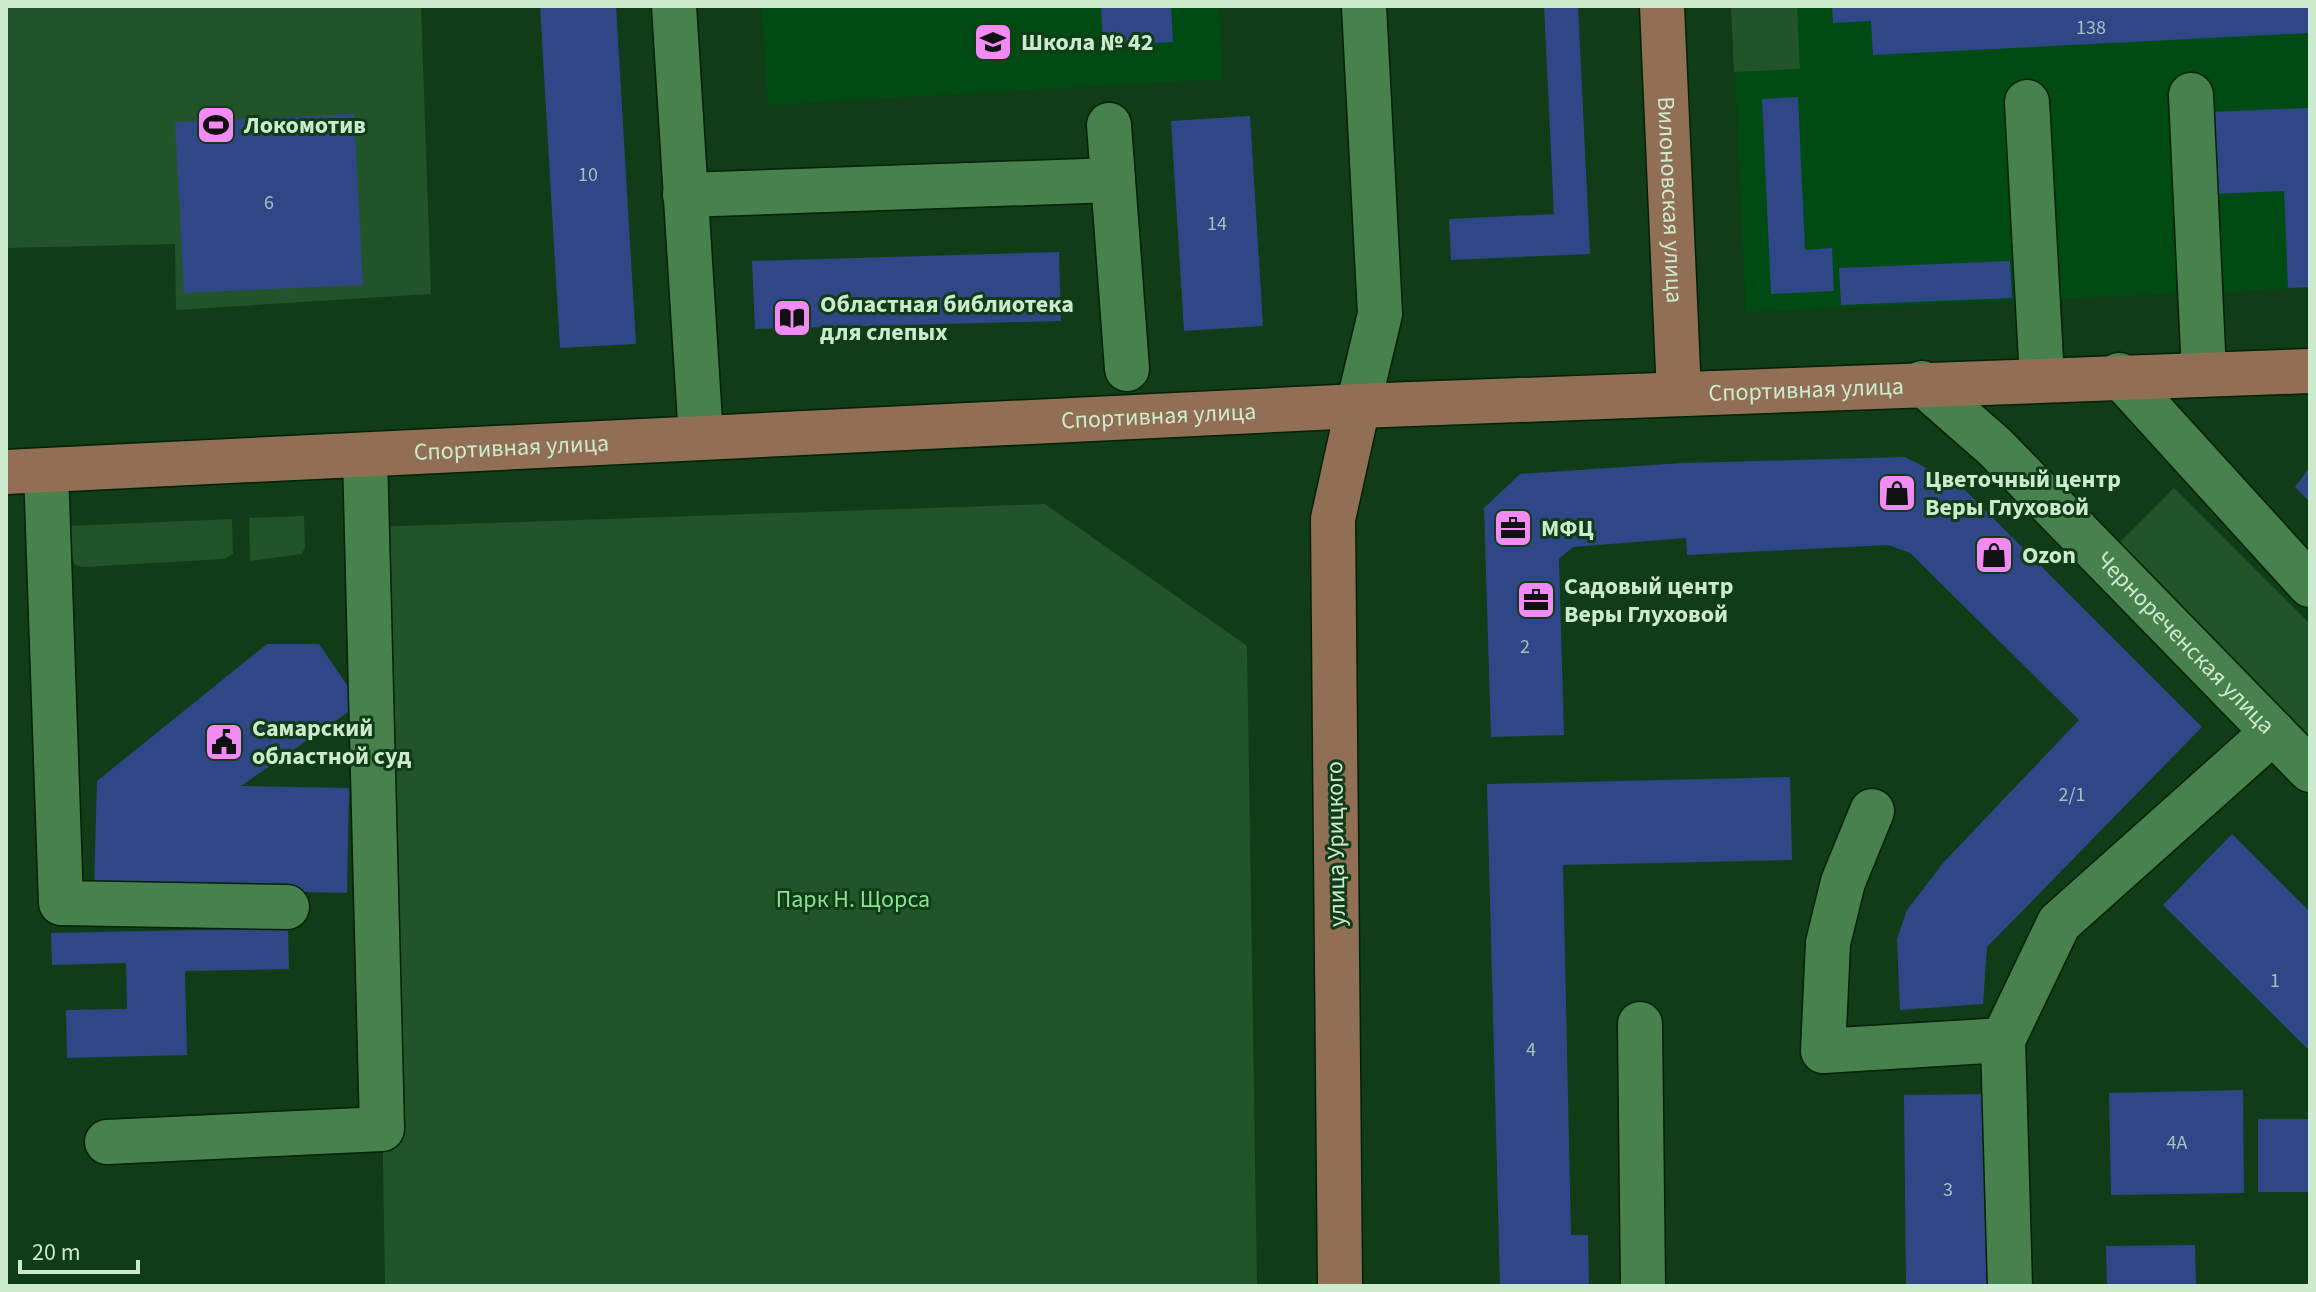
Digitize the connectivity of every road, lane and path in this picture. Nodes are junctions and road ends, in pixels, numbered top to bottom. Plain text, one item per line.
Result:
1 (674, 6) edge
2 (1364, 6) edge
3 (1662, 6) edge
4 (2191, 95) dead end
5 (2027, 102) dead end
6 (1109, 125) dead end
7 (1113, 180) junction
8 (685, 195) junction
9 (1127, 369) dead end
10 (2310, 371) edge
11 (2204, 373) junction
12 (2119, 375) junction
13 (2042, 379) junction
14 (1922, 383) junction
15 (1679, 394) junction
16 (1358, 406) junction
17 (701, 438) junction
18 (365, 455) junction
19 (26, 471) edge
20 (2310, 585) edge
21 (2273, 732) junction
22 (2310, 770) edge
23 (1872, 811) dead end
24 (287, 907) dead end
25 (1640, 1024) dead end
26 (2003, 1040) junction
27 (107, 1142) dead end
28 (1340, 1286) edge
29 (1643, 1286) edge
30 (2010, 1286) edge

1 - 8 street
2 - 16 street
3 - 15 main road, Вилоновская улица
4 - 11 street
5 - 13 street
6 - 7 street
7 - 8 street
7 - 9 street
8 - 17 street
10 - 11 main road, Спортивная улица
11 - 12 main road, Спортивная улица
12 - 13 main road, Спортивная улица
12 - 20 street
13 - 14 main road, Спортивная улица
14 - 15 main road, Спортивная улица
14 - 21 street, Чернореченская улица
15 - 16 main road, Спортивная улица
16 - 17 main road, Спортивная улица
16 - 28 main road, улица Урицкого
17 - 18 main road, Спортивная улица
18 - 19 main road, Спортивная улица
18 - 27 street
19 - 24 street
21 - 22 street, Чернореченская улица
21 - 26 street
23 - 26 street
25 - 29 street
26 - 30 street

